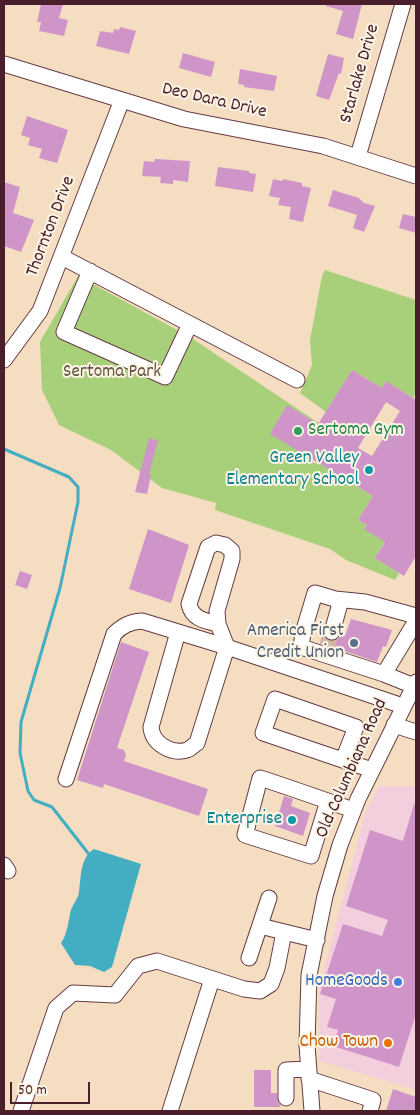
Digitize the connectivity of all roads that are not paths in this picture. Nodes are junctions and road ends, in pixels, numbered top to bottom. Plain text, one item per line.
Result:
1 (403, 4) edge
2 (4, 64) edge
3 (122, 100) junction
4 (358, 156) junction
5 (416, 176) edge
6 (62, 257) junction
7 (90, 272) junction
8 (190, 324) junction
9 (4, 360) edge
10 (296, 380) dead end
11 (341, 600) junction
12 (416, 616) edge
13 (416, 621) edge
14 (218, 624) junction
15 (178, 632) junction
16 (327, 644) junction
17 (227, 646) junction
18 (384, 674) junction
19 (415, 684) edge
20 (404, 706) junction
21 (394, 725) junction
22 (416, 732) edge
23 (343, 760) junction
24 (372, 770) junction
25 (66, 779) dead end
26 (328, 801) junction
27 (353, 810) junction
28 (269, 898) dead end
29 (260, 926) junction
30 (284, 932) junction
31 (317, 940) junction
32 (249, 958) dead end
33 (212, 978) junction
34 (309, 1074) junction
35 (286, 1098) dead end
36 (21, 1111) edge
37 (170, 1111) edge
38 (312, 1111) edge
39 (370, 1111) edge

1 - 4 street, Starlake Drive
2 - 3 street, Deo Dara Drive
3 - 4 street, Deo Dara Drive
3 - 6 street, Thornton Drive
4 - 5 street, Deo Dara Drive
6 - 7 street
6 - 9 street, Thornton Drive
7 - 8 street
7 - 8 street
8 - 10 street
11 - 12 street
11 - 16 street
11 - 16 street
13 - 18 street
14 - 14 street
14 - 17 street
15 - 17 street
15 - 17 street
15 - 25 street
16 - 18 street
17 - 20 street
18 - 19 street
19 - 20 street, Old Columbiana Road
20 - 21 street, Old Columbiana Road
21 - 22 street
21 - 24 street, Old Columbiana Road
23 - 23 street
23 - 24 street
24 - 27 street, Old Columbiana Road
26 - 26 street
26 - 27 street
27 - 31 street, Old Columbiana Road
28 - 29 street
29 - 30 street
29 - 32 street
30 - 31 street
30 - 33 street
31 - 34 street, Old Columbiana Road
33 - 36 street
33 - 37 street
34 - 35 street
34 - 38 street, Old Columbiana Road
34 - 39 street

